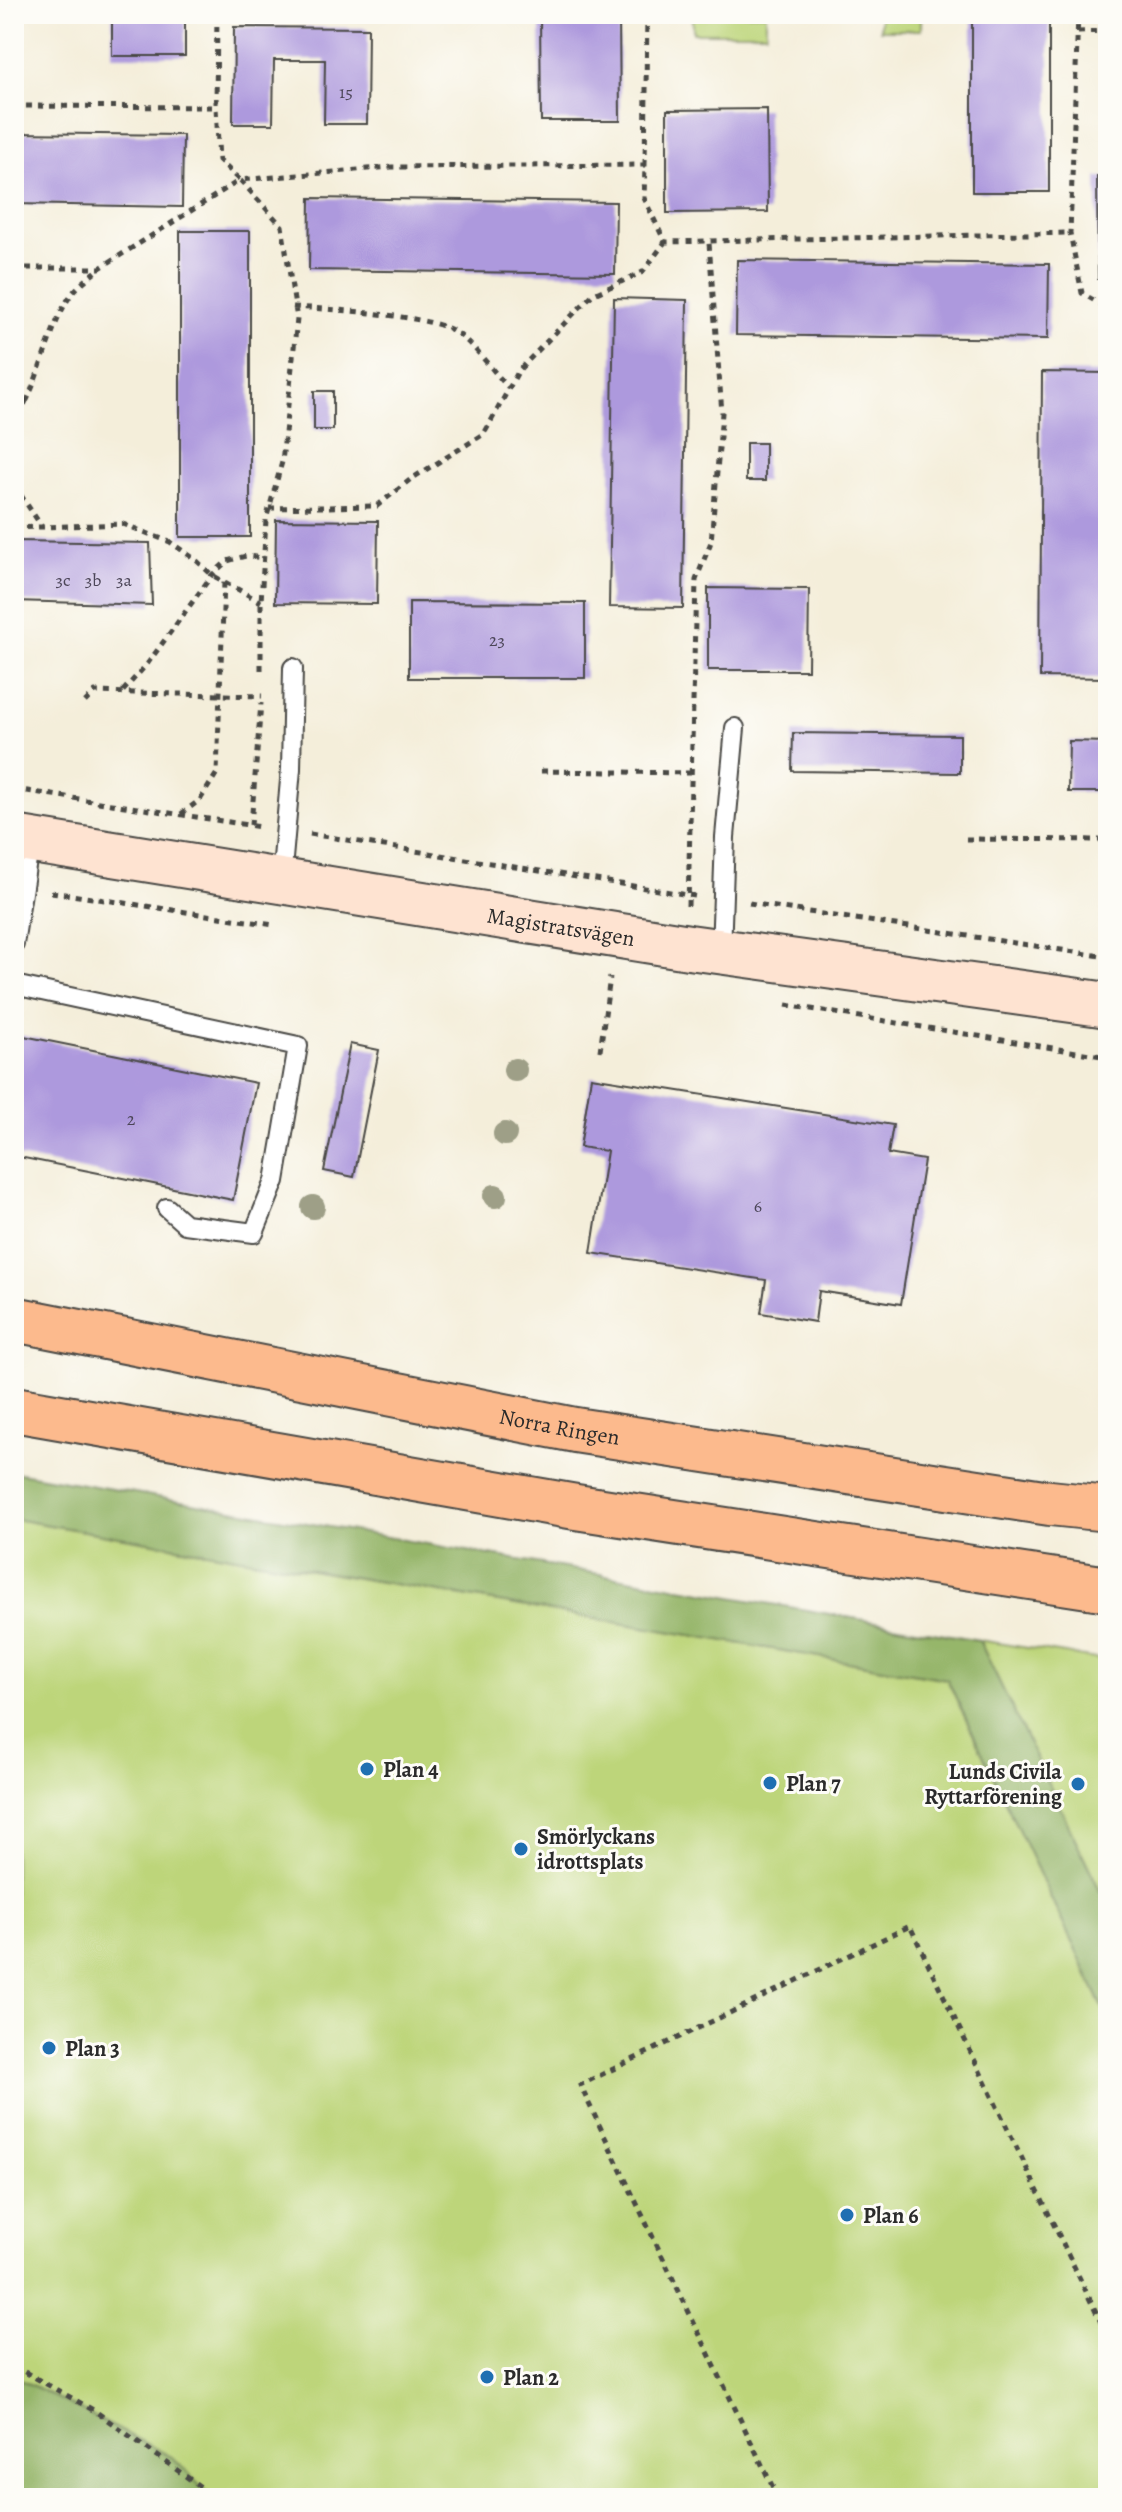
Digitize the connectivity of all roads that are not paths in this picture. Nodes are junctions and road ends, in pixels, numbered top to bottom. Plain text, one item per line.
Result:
1 (293, 668) dead end
2 (735, 728) dead end
3 (22, 840) edge
4 (281, 881) junction
5 (14, 944) edge
6 (705, 949) junction
7 (14, 985) edge
8 (1108, 1005) edge
9 (167, 1208) dead end
10 (14, 1319) edge
11 (14, 1409) edge
12 (1108, 1509) edge
13 (1108, 1589) edge

1 - 4 lane
2 - 6 lane
3 - 4 street, Magistratsvägen
3 - 5 lane
4 - 6 street, Magistratsvägen
6 - 8 street, Magistratsvägen
7 - 9 lane
10 - 12 main road, Norra Ringen
11 - 13 main road

